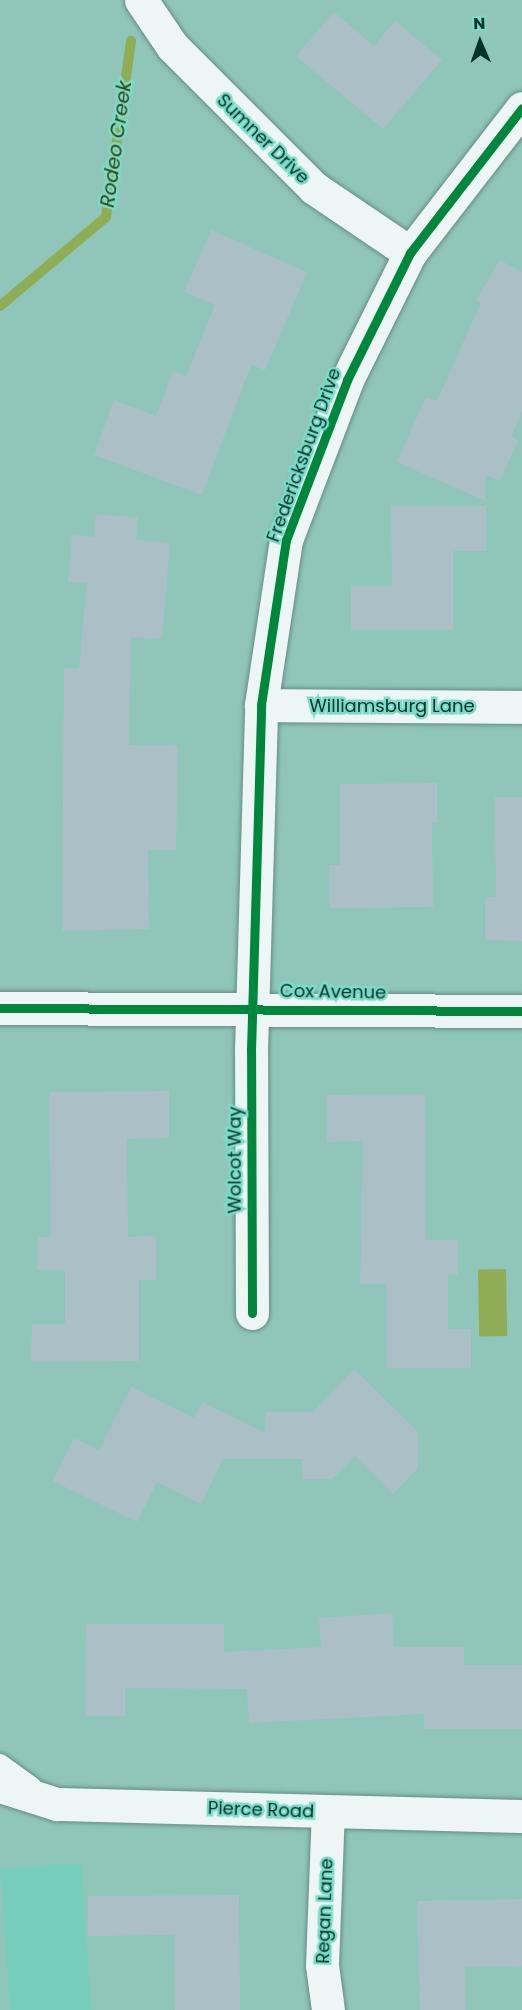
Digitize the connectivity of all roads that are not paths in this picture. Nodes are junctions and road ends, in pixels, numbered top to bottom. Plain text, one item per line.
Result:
1 (141, 0) edge
2 (522, 108) edge
3 (410, 253) junction
4 (261, 705) junction
5 (522, 706) edge
6 (252, 1007) junction
7 (0, 1008) edge
8 (522, 1011) edge
9 (252, 1313) dead end
10 (2, 1776) edge
11 (328, 1812) junction
12 (522, 1816) edge
13 (328, 2010) edge

1 - 3 street, Sumner Drive
2 - 3 street, Fredericksburg Drive
3 - 4 street, Fredericksburg Drive
4 - 5 street, Williamsburg Lane
4 - 6 street, Fredericksburg Drive
6 - 7 street, Cox Avenue
6 - 8 street, Cox Avenue
6 - 9 street, Wolcot Way
10 - 11 street, Pierce Road
11 - 12 street, Pierce Road
11 - 13 street, Regan Lane

